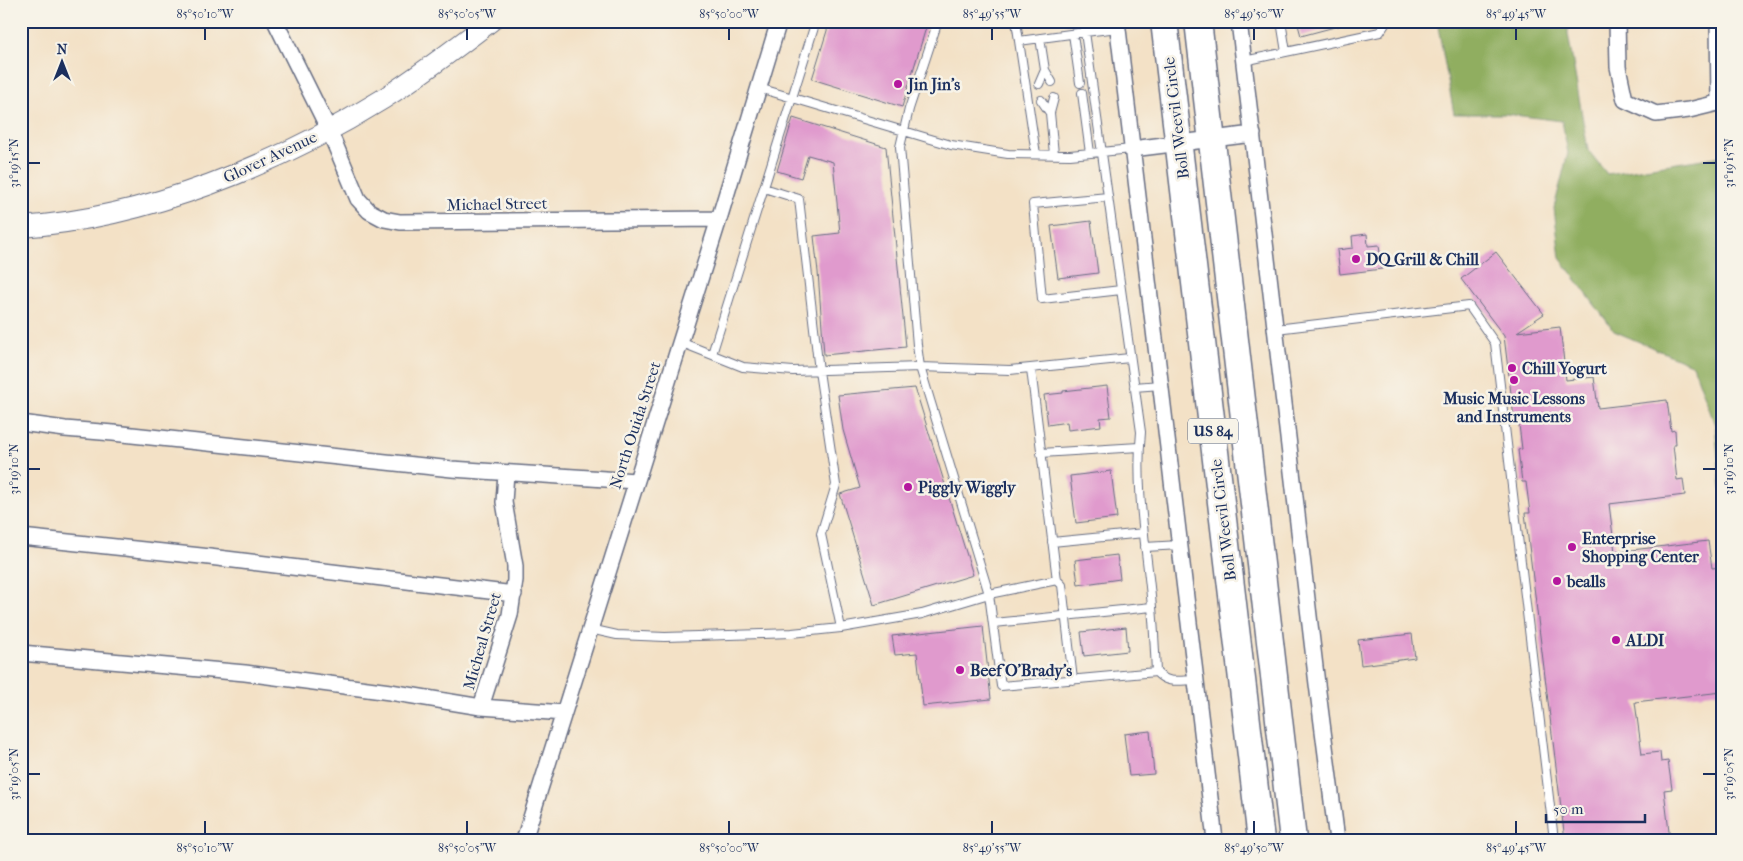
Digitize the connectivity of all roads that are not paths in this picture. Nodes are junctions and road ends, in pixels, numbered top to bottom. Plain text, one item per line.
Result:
1 (276, 21) edge
2 (491, 21) edge
3 (779, 21) edge
4 (816, 21) edge
5 (938, 21) edge
6 (1016, 21) edge
7 (1084, 21) edge
8 (1164, 21) edge
9 (1198, 21) edge
10 (1239, 21) edge
11 (1281, 21) edge
12 (1387, 21) edge
13 (1617, 21) edge
14 (1718, 21) edge
15 (1117, 25) edge
16 (1085, 32) junction
17 (1073, 34) junction
18 (1040, 38) junction
19 (1019, 41) junction
20 (1286, 52) junction
21 (1244, 61) junction
22 (1045, 70) junction
23 (1080, 83) dead end
24 (759, 88) junction
25 (1082, 93) dead end
26 (792, 98) junction
27 (1721, 102) edge
28 (1050, 113) junction
29 (329, 130) junction
30 (903, 131) junction
31 (1253, 134) junction
32 (1211, 140) junction
33 (1179, 144) junction
34 (1132, 149) junction
35 (1102, 152) junction
36 (1090, 153) junction
37 (1036, 154) junction
38 (1054, 154) junction
39 (764, 188) junction
40 (1108, 197) junction
41 (719, 219) junction
42 (21, 227) edge
43 (1121, 290) junction
44 (1276, 329) junction
45 (680, 342) junction
46 (712, 354) junction
47 (1130, 358) junction
48 (920, 367) junction
49 (1031, 369) junction
50 (819, 371) junction
51 (1161, 384) junction
52 (1134, 387) junction
53 (21, 423) edge
54 (1139, 447) junction
55 (1041, 453) junction
56 (506, 472) junction
57 (636, 481) junction
58 (1144, 533) junction
59 (21, 537) edge
60 (1052, 542) junction
61 (1181, 545) junction
62 (1145, 547) junction
63 (1057, 580) junction
64 (514, 594) junction
65 (989, 594) junction
66 (1152, 607) junction
67 (1067, 616) junction
68 (994, 623) junction
69 (841, 628) junction
70 (590, 629) junction
71 (21, 653) edge
72 (1156, 672) junction
73 (1073, 680) junction
74 (1196, 680) junction
75 (481, 706) junction
76 (564, 713) junction
77 (524, 840) edge
78 (1215, 840) edge
79 (1261, 840) edge
80 (1293, 840) edge
81 (1337, 840) edge
82 (1554, 840) edge

1 - 29 street, Michael Street
2 - 29 main road, Glover Avenue
3 - 24 street, North Ouida Street
4 - 26 lane
5 - 30 lane
6 - 19 lane
7 - 16 lane
8 - 33 highway, Boll Weevil Circle / US 84
9 - 32 highway, Boll Weevil Circle / US 84
10 - 21 street
11 - 20 lane
12 - 20 lane
13 - 27 street
14 - 27 street
15 - 16 lane
15 - 34 street
16 - 17 lane
16 - 35 lane
17 - 18 lane
17 - 23 lane
18 - 19 lane
18 - 22 lane
19 - 37 lane
20 - 21 lane
21 - 31 street
22 - 22 lane
24 - 26 lane
24 - 41 street, North Ouida Street
25 - 36 lane
26 - 30 lane
26 - 39 lane
28 - 28 lane
28 - 38 lane
29 - 41 street, Michael Street
29 - 42 main road, Glover Avenue
30 - 37 lane
30 - 48 lane
31 - 32 street
31 - 44 street
32 - 33 street
32 - 80 highway, Boll Weevil Circle / US 84
33 - 34 street
33 - 79 highway, Boll Weevil Circle / US 84
34 - 35 lane
34 - 51 street
35 - 36 lane
35 - 40 lane
36 - 38 lane
37 - 38 lane
39 - 46 lane
39 - 50 lane
40 - 43 lane
40 - 43 lane
41 - 45 street, North Ouida Street
43 - 47 lane
44 - 81 street
44 - 82 lane
45 - 46 lane
45 - 57 street, North Ouida Street
46 - 50 lane
47 - 49 lane
47 - 52 lane
48 - 49 lane
48 - 50 lane
48 - 65 lane
49 - 55 lane
50 - 69 lane
51 - 52 lane
51 - 61 street
52 - 54 lane
53 - 56 street
54 - 55 lane
54 - 58 lane
55 - 60 lane
56 - 57 street
56 - 64 street, Micheal Street
57 - 70 street, North Ouida Street
58 - 60 lane
58 - 62 lane
59 - 64 street
60 - 63 lane
61 - 62 lane
61 - 74 street
62 - 66 lane
63 - 65 lane
63 - 67 lane
64 - 75 street, Micheal Street
65 - 68 lane
65 - 69 lane
66 - 67 lane
66 - 72 lane
67 - 68 lane
67 - 73 lane
68 - 73 lane
69 - 70 lane
70 - 76 street, North Ouida Street
71 - 75 street
72 - 73 lane
72 - 74 lane
74 - 78 street
75 - 76 street, Micheal Street
76 - 77 street, North Ouida Street

